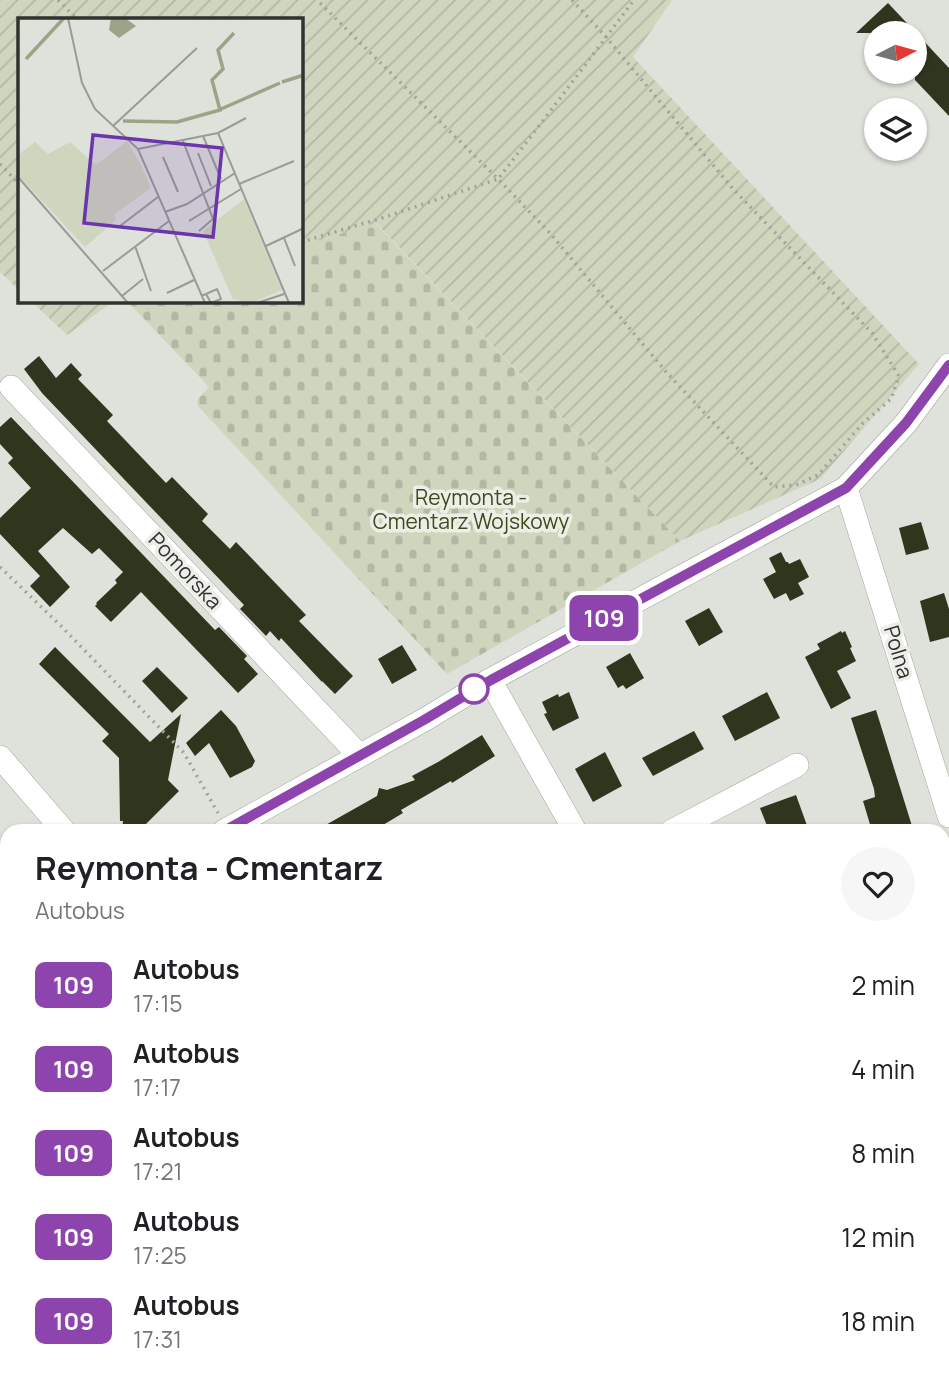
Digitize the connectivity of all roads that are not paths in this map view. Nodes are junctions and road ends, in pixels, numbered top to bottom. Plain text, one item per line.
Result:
1 (949, 365) edge
2 (10, 387) dead end
3 (846, 488) junction
4 (491, 680) junction
5 (359, 755) junction
6 (0, 757) edge
7 (797, 765) dead end
8 (949, 816) edge
9 (58, 824) edge
10 (236, 824) edge
11 (571, 824) edge
12 (685, 824) edge

1 - 3 street
2 - 5 street, Pomorska
3 - 4 street
3 - 8 street, Polna
4 - 5 street
4 - 11 street
5 - 10 street
6 - 9 street
7 - 12 street

